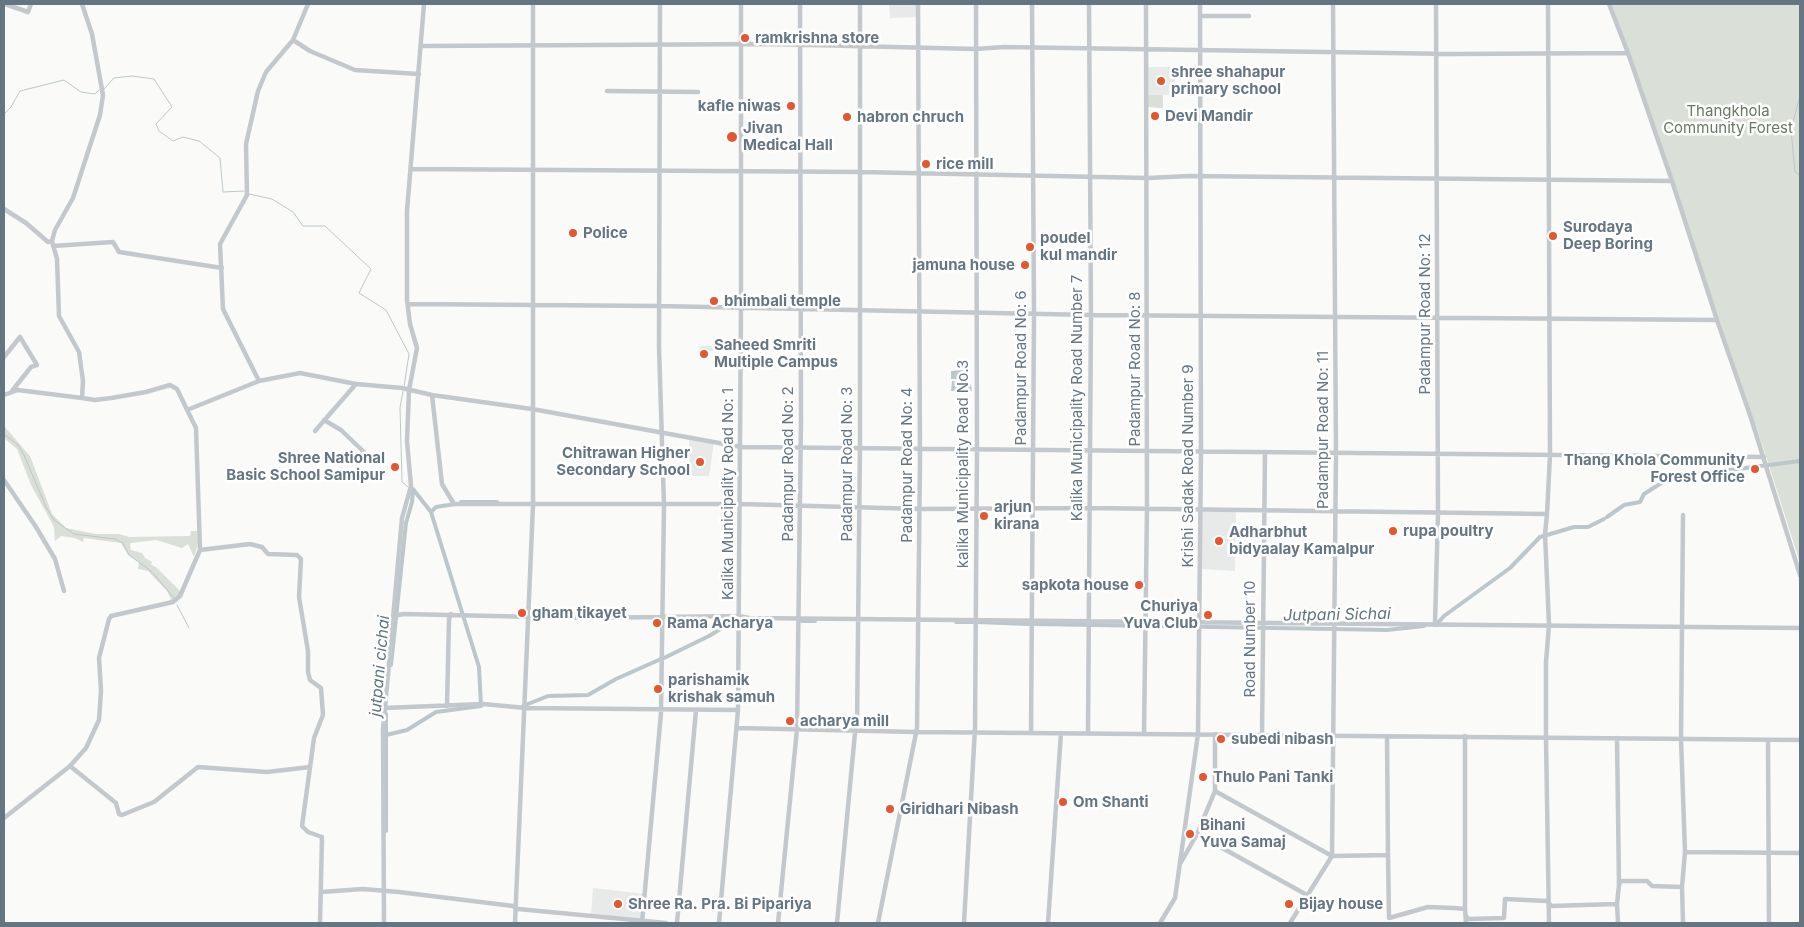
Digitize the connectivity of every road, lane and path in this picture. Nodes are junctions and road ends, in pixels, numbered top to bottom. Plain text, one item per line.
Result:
1 (6, 4) edge
2 (31, 4) edge
3 (82, 4) edge
4 (308, 4) edge
5 (424, 4) edge
6 (533, 4) edge
7 (660, 4) edge
8 (741, 4) edge
9 (800, 4) edge
10 (860, 4) edge
11 (918, 4) edge
12 (976, 4) edge
13 (1032, 4) edge
14 (1089, 4) edge
15 (1146, 4) edge
16 (1200, 4) edge
17 (1333, 4) edge
18 (1436, 4) edge
19 (1548, 4) edge
20 (1609, 4) edge
21 (1200, 16) junction
22 (1249, 16) dead end
23 (293, 40) junction
24 (534, 44) junction
25 (741, 44) junction
26 (800, 44) junction
27 (660, 45) junction
28 (422, 46) junction
29 (861, 46) junction
30 (919, 48) junction
31 (976, 49) junction
32 (1033, 49) junction
33 (1090, 49) junction
34 (1200, 50) junction
35 (1147, 51) junction
36 (1334, 52) junction
37 (1437, 53) junction
38 (1628, 53) junction
39 (1550, 55) junction
40 (419, 74) junction
41 (607, 91) dead end
42 (660, 92) junction
43 (698, 92) dead end
44 (412, 169) junction
45 (533, 171) junction
46 (742, 171) junction
47 (801, 171) junction
48 (659, 172) junction
49 (861, 172) junction
50 (920, 175) junction
51 (976, 175) junction
52 (1090, 175) junction
53 (1034, 177) junction
54 (1200, 177) junction
55 (1148, 178) junction
56 (1336, 178) junction
57 (1438, 180) junction
58 (1548, 180) junction
59 (1672, 181) junction
60 (4, 209) edge
61 (52, 244) junction
62 (222, 268) junction
63 (408, 304) junction
64 (533, 305) junction
65 (659, 306) junction
66 (741, 307) junction
67 (801, 310) junction
68 (861, 311) junction
69 (920, 311) junction
70 (976, 312) junction
71 (1034, 313) junction
72 (1148, 314) junction
73 (1091, 315) junction
74 (1201, 315) junction
75 (1336, 316) junction
76 (1437, 318) junction
77 (1549, 318) junction
78 (1717, 320) junction
79 (4, 357) edge
80 (259, 381) junction
81 (356, 384) junction
82 (409, 390) junction
83 (12, 391) junction
84 (4, 395) edge
85 (432, 395) junction
86 (82, 398) junction
87 (532, 409) junction
88 (187, 410) junction
89 (324, 420) junction
90 (316, 431) dead end
91 (663, 432) junction
92 (741, 447) junction
93 (800, 447) junction
94 (860, 448) junction
95 (920, 449) junction
96 (977, 450) junction
97 (1034, 451) junction
98 (1147, 451) junction
99 (1201, 451) junction
100 (1090, 452) junction
101 (1265, 452) junction
102 (365, 453) dead end
103 (1336, 453) junction
104 (1436, 454) junction
105 (1550, 455) junction
106 (1764, 457) junction
107 (4, 480) edge
108 (534, 504) junction
109 (740, 504) junction
110 (664, 505) junction
111 (860, 506) junction
112 (800, 507) junction
113 (920, 508) junction
114 (976, 508) junction
115 (1034, 508) junction
116 (1090, 508) junction
117 (1148, 508) junction
118 (1200, 510) junction
119 (1264, 511) junction
120 (1336, 512) junction
121 (1438, 513) junction
122 (1546, 514) junction
123 (1683, 515) dead end
124 (200, 550) junction
125 (1800, 575) edge
126 (64, 591) dead end
127 (451, 614) junction
128 (394, 616) junction
129 (739, 616) junction
130 (527, 617) junction
131 (799, 618) junction
132 (663, 619) junction
133 (858, 619) junction
134 (919, 620) junction
135 (975, 620) junction
136 (1032, 620) junction
137 (1089, 621) junction
138 (1199, 621) junction
139 (1146, 622) junction
140 (1435, 623) junction
141 (1263, 624) junction
142 (1334, 624) junction
143 (1549, 625) junction
144 (1682, 627) junction
145 (1800, 628) edge
146 (447, 706) junction
147 (384, 708) junction
148 (524, 708) junction
149 (661, 710) junction
150 (696, 710) junction
151 (738, 710) junction
152 (738, 728) junction
153 (797, 729) junction
154 (856, 730) junction
155 (916, 732) junction
156 (974, 732) junction
157 (1031, 733) junction
158 (1061, 733) junction
159 (1088, 733) junction
160 (1144, 734) junction
161 (1198, 734) junction
162 (1215, 734) junction
163 (1262, 736) junction
164 (1387, 736) junction
165 (1465, 736) junction
166 (1333, 737) junction
167 (1546, 738) junction
168 (1618, 738) junction
169 (1681, 739) junction
170 (1768, 740) junction
171 (1800, 740) edge
172 (70, 766) junction
173 (310, 767) junction
174 (1215, 791) junction
175 (4, 818) edge
176 (1197, 834) junction
177 (1685, 852) junction
178 (1768, 852) junction
179 (1800, 853) edge
180 (1388, 855) junction
181 (1332, 856) junction
182 (1180, 864) junction
183 (1619, 885) junction
184 (1682, 887) junction
185 (322, 892) junction
186 (386, 892) junction
187 (1307, 895) junction
188 (1548, 901) junction
189 (1617, 904) junction
190 (517, 909) junction
191 (1465, 909) junction
192 (1466, 916) junction
193 (1388, 920) edge
194 (1292, 922) edge
195 (320, 923) edge
196 (384, 923) edge
197 (515, 923) edge
198 (642, 923) edge
199 (666, 923) edge
200 (677, 923) edge
201 (719, 923) edge
202 (778, 923) edge
203 (837, 923) edge
204 (878, 923) edge
205 (964, 923) edge
206 (1048, 923) edge
207 (1160, 923) edge
208 (1466, 923) edge
209 (1549, 923) edge
210 (1618, 923) edge
211 (1683, 923) edge
212 (1769, 923) edge

1 - 2 street
3 - 61 street
4 - 23 street
5 - 28 street
6 - 24 street
7 - 27 street
8 - 25 street, Kalika Municipality Road No: 1
9 - 26 street, Padampur Road No: 2
10 - 29 street, Padampur Road No: 3
11 - 30 street, Padampur Road No: 4
12 - 31 street, kalika Municipality Road No.3
13 - 32 street, Padampur Road No: 6
14 - 33 street, Kalika Municipality Road Number 7
15 - 35 street, Padampur Road No: 8
16 - 21 street, Krishi Sadak Road Number 9
17 - 36 street, Padampur Road No: 11
18 - 37 street, Padampur Road No: 12
19 - 39 street
20 - 38 street
21 - 22 street
21 - 34 street, Krishi Sadak Road Number 9
23 - 40 street
23 - 62 street
24 - 27 street
24 - 28 street
24 - 45 street
25 - 26 street
25 - 27 street
25 - 46 street, Kalika Municipality Road No: 1
26 - 29 street
26 - 47 street, Padampur Road No: 2
27 - 42 street
28 - 40 street
29 - 30 street
29 - 49 street, Padampur Road No: 3
30 - 31 street
30 - 50 street, Padampur Road No: 4
31 - 32 street
31 - 51 street, kalika Municipality Road No.3
32 - 33 street
32 - 53 street, Padampur Road No: 6
33 - 35 street
33 - 52 street, Kalika Municipality Road Number 7
34 - 35 street
34 - 36 street
34 - 54 street, Krishi Sadak Road Number 9
35 - 55 street, Padampur Road No: 8
36 - 37 street
36 - 56 street, Padampur Road No: 11
37 - 39 street
37 - 57 street, Padampur Road No: 12
38 - 39 street
38 - 59 street
39 - 58 street
40 - 44 street
41 - 42 street
42 - 43 street
42 - 48 street
44 - 45 street
44 - 63 street
45 - 48 street
45 - 64 street
46 - 47 street
46 - 48 street
46 - 66 street, Kalika Municipality Road No: 1
47 - 49 street
47 - 67 street, Padampur Road No: 2
48 - 65 street
49 - 50 street
49 - 68 street, Padampur Road No: 3
50 - 51 street
50 - 69 street, Padampur Road No: 4
51 - 53 street
51 - 70 street, kalika Municipality Road No.3
52 - 53 street
52 - 55 street
52 - 73 street, Kalika Municipality Road Number 7
53 - 71 street, Padampur Road No: 6
54 - 55 street
54 - 56 street
54 - 74 street, Krishi Sadak Road Number 9
55 - 72 street, Padampur Road No: 8
56 - 57 street
56 - 75 street, Padampur Road No: 11
57 - 58 street
57 - 76 street, Padampur Road No: 12
58 - 59 street
58 - 77 street
59 - 78 street
60 - 61 street
61 - 62 street
61 - 86 street
62 - 80 street
63 - 64 street
63 - 82 street
64 - 65 street
64 - 87 street
65 - 66 street
65 - 91 street
66 - 67 street
66 - 92 street, Kalika Municipality Road No: 1
67 - 68 street
67 - 93 street, Padampur Road No: 2
68 - 69 street
68 - 94 street, Padampur Road No: 3
69 - 70 street
69 - 95 street, Padampur Road No: 4
70 - 71 street
70 - 96 street, kalika Municipality Road No.3
71 - 73 street
71 - 97 street, Padampur Road No: 6
72 - 73 street
72 - 74 street
72 - 98 street, Padampur Road No: 8
73 - 100 street, Kalika Municipality Road Number 7
74 - 75 street
74 - 99 street, Krishi Sadak Road Number 9
75 - 76 street
75 - 103 street, Padampur Road No: 11
76 - 77 street
76 - 104 street, Padampur Road No: 12
77 - 78 street
77 - 105 street
78 - 106 street
79 - 83 street
80 - 81 street
80 - 88 street
81 - 82 street
81 - 89 street
82 - 85 street
82 - 128 street
83 - 84 street
83 - 86 street
85 - 87 street
85 - 108 street
86 - 88 street
87 - 91 street
87 - 108 street
88 - 124 street
89 - 90 street
89 - 102 street
91 - 92 street
91 - 110 street
92 - 93 street
92 - 109 street, Kalika Municipality Road No: 1
93 - 94 street
93 - 112 street, Padampur Road No: 2
94 - 95 street
94 - 111 street, Padampur Road No: 3
95 - 96 street
95 - 113 street, Padampur Road No: 4
96 - 97 street
96 - 114 street, kalika Municipality Road No.3
97 - 100 street
97 - 115 street, Padampur Road No: 6
98 - 99 street
98 - 100 street
98 - 117 street, Padampur Road No: 8
99 - 101 street
99 - 118 street, Krishi Sadak Road Number 9
100 - 116 street, Kalika Municipality Road Number 7
101 - 103 street
101 - 119 street, Road Number 10
103 - 104 street
103 - 120 street, Padampur Road No: 11
104 - 105 street
104 - 121 street, Padampur Road No: 12
105 - 106 street
105 - 122 street
106 - 125 street
107 - 126 street
108 - 110 street
108 - 130 street
109 - 110 street
109 - 112 street
109 - 129 street, Kalika Municipality Road No: 1
110 - 132 street
111 - 112 street
111 - 113 street
111 - 133 street, Padampur Road No: 3
112 - 131 street, Padampur Road No: 2
113 - 114 street
113 - 134 street, Padampur Road No: 4
114 - 115 street
114 - 135 street, kalika Municipality Road No.3
115 - 116 street
115 - 136 street, Padampur Road No: 6
116 - 117 street
116 - 137 street, Kalika Municipality Road Number 7
117 - 118 street
117 - 139 street, Padampur Road No: 8
118 - 119 street
118 - 138 street, Krishi Sadak Road Number 9
119 - 120 street
119 - 141 street, Road Number 10
120 - 121 street
120 - 142 street, Padampur Road No: 11
121 - 122 street
121 - 140 street, Padampur Road No: 12
122 - 143 street
123 - 144 street
124 - 172 street
124 - 173 street
127 - 128 street
127 - 130 street
127 - 146 street
128 - 147 street
129 - 131 street
129 - 132 street
129 - 151 street, Kalika Municipality Road No: 1
130 - 132 street
130 - 148 street
131 - 133 street
131 - 153 street, Padampur Road No: 2
132 - 149 street
133 - 134 street
133 - 154 street, Padampur Road No: 3
134 - 135 street
134 - 155 street, Padampur Road No: 4
135 - 136 street
135 - 156 street, kalika Municipality Road No.3
136 - 137 street
136 - 157 street, Padampur Road No: 6
137 - 139 street
137 - 159 street, Kalika Municipality Road Number 7
138 - 139 street
138 - 141 street
138 - 161 street, Krishi Sadak Road Number 9
139 - 160 street, Padampur Road No: 8
140 - 142 street
140 - 143 street
141 - 142 street
141 - 163 street, Road Number 10
142 - 166 street, Padampur Road No: 11
143 - 144 street
143 - 167 street
144 - 145 street
144 - 169 street
146 - 147 street
146 - 148 street
147 - 186 street
148 - 149 street
148 - 190 street
149 - 150 street
149 - 198 street
150 - 151 street
150 - 200 street
151 - 152 street, Kalika Municipality Road No: 1
152 - 153 street
152 - 201 street, Kalika Municipality Road No: 1
153 - 154 street
153 - 202 street, Padampur Road No: 2
154 - 155 street
154 - 203 street, Padampur Road No: 3
155 - 156 street
155 - 204 street, Padampur Road No: 4
156 - 157 street
156 - 205 street, kalika Municipality Road No.3
157 - 158 street
158 - 159 street
158 - 206 street
159 - 160 street
160 - 161 street
161 - 162 street
161 - 182 street, Krishi Sadak Road Number 9
162 - 163 street
162 - 174 street
163 - 166 street
164 - 165 street
164 - 166 street
164 - 180 street
165 - 167 street
165 - 191 street
166 - 181 street, Padampur Road No: 11
167 - 168 street
167 - 188 street
168 - 169 street
168 - 183 street
169 - 170 street
169 - 177 street
170 - 171 street
170 - 178 street
172 - 173 street
172 - 175 street
173 - 185 street
174 - 176 street
174 - 181 street
176 - 182 street
176 - 187 street
177 - 178 street
177 - 184 street
178 - 179 street
178 - 212 street
180 - 181 street
180 - 193 street
181 - 187 street
182 - 207 street, Krishi Sadak Road Number 9
183 - 184 street
183 - 189 street
184 - 211 street
185 - 186 street
185 - 195 street
186 - 190 street
186 - 196 street
187 - 194 street
188 - 189 street
188 - 192 street
188 - 209 street
189 - 210 street
190 - 197 street
190 - 198 street
191 - 192 street
191 - 193 street
192 - 208 street
198 - 199 street

